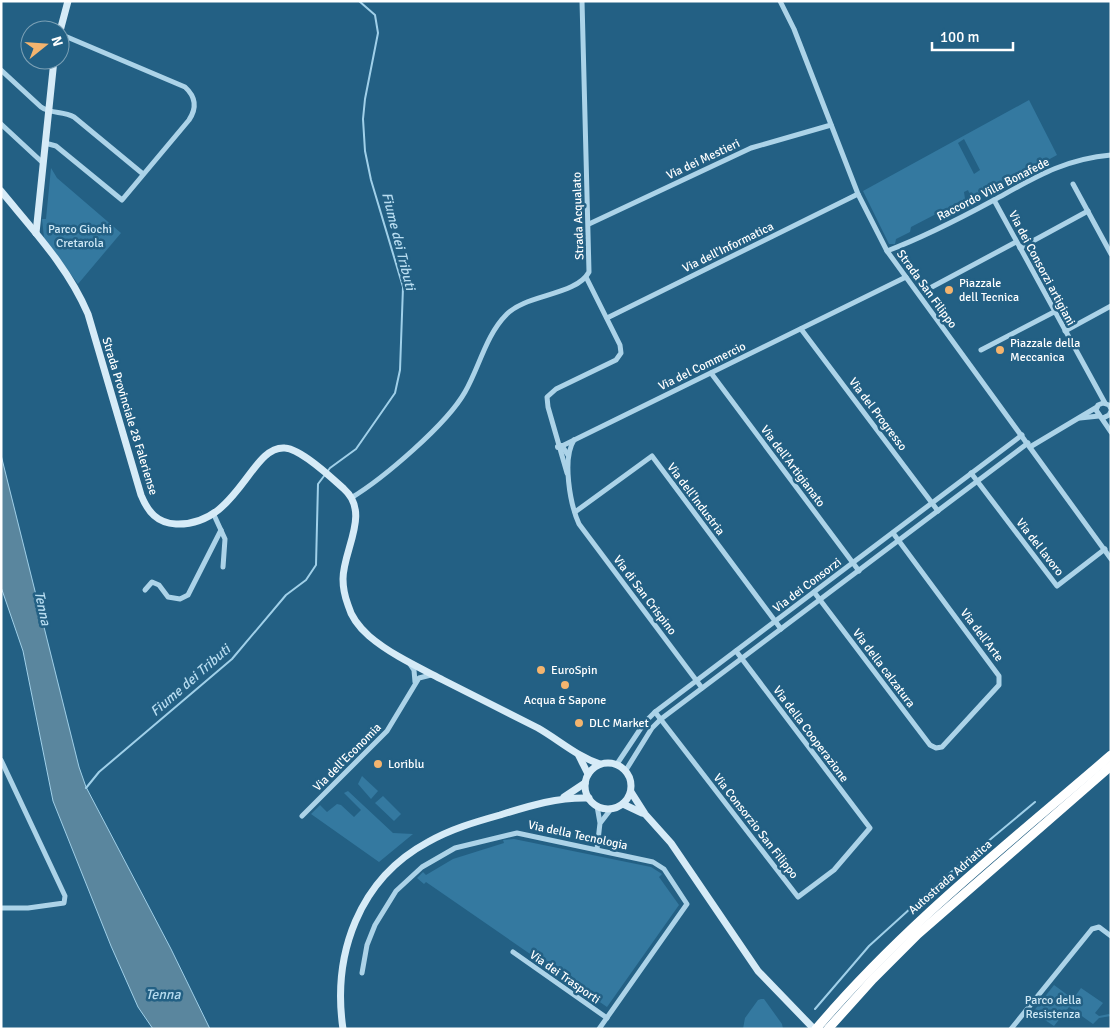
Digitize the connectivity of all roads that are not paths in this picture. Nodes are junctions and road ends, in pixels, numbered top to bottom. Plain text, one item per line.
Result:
1 (68, 1) edge
2 (582, 1) edge
3 (780, 1) edge
4 (63, 20) edge
5 (70, 37) edge
6 (1, 70) edge
7 (53, 70) edge
8 (48, 112) junction
9 (1, 124) edge
10 (831, 125) junction
11 (45, 143) junction
12 (1111, 155) edge
13 (43, 163) junction
14 (143, 174) junction
15 (1073, 184) dead end
16 (1, 191) edge
17 (858, 194) junction
18 (994, 200) junction
19 (38, 203) junction
20 (1088, 211) junction
21 (37, 217) junction
22 (26, 222) junction
23 (589, 224) junction
24 (36, 233) junction
25 (1016, 242) junction
26 (1020, 248) junction
27 (887, 251) junction
28 (1111, 254) edge
29 (586, 277) junction
30 (906, 277) junction
31 (930, 288) dead end
32 (1111, 306) edge
33 (1054, 312) junction
34 (607, 318) junction
35 (801, 328) junction
36 (1065, 331) junction
37 (981, 350) dead end
38 (711, 373) junction
39 (1104, 403) edge
40 (1111, 410) edge
41 (1103, 418) junction
42 (1074, 420) junction
43 (1111, 432) edge
44 (1022, 435) junction
45 (574, 440) junction
46 (1029, 445) junction
47 (560, 446) junction
48 (568, 455) junction
49 (971, 473) junction
50 (569, 480) junction
51 (977, 482) junction
52 (352, 498) junction
53 (932, 503) junction
54 (938, 511) junction
55 (575, 512) junction
56 (214, 515) junction
57 (221, 530) junction
58 (893, 533) junction
59 (899, 541) junction
60 (1105, 549) junction
61 (1111, 559) edge
62 (853, 563) junction
63 (223, 567) dead end
64 (859, 571) junction
65 (145, 590) dead end
66 (814, 592) junction
67 (820, 600) junction
68 (775, 622) junction
69 (781, 629) junction
70 (736, 651) junction
71 (742, 658) junction
72 (408, 662) junction
73 (418, 667) junction
74 (434, 676) junction
75 (417, 677) junction
76 (697, 681) junction
77 (702, 688) junction
78 (655, 712) junction
79 (661, 719) junction
80 (942, 747) joint
81 (1111, 755) edge
82 (579, 756) junction
83 (1, 760) edge
84 (600, 764) junction
85 (617, 764) junction
86 (1111, 766) edge
87 (626, 770) junction
88 (588, 774) junction
89 (585, 783) junction
90 (631, 792) junction
91 (561, 798) junction
92 (589, 798) junction
93 (623, 804) junction
94 (597, 806) junction
95 (611, 809) junction
96 (645, 814) junction
97 (302, 816) dead end
98 (600, 823) junction
99 (870, 828) joint
100 (597, 849) junction
101 (1, 908) edge
102 (1111, 936) edge
103 (513, 952) dead end
104 (362, 973) dead end
105 (606, 1018) junction
106 (343, 1029) edge
107 (599, 1029) edge
108 (815, 1029) edge
109 (828, 1029) edge
110 (1011, 1029) edge

1 - 4 main road
2 - 23 street, Strada Acqualato
3 - 10 street, Strada San Filippo
5 - 14 street
6 - 8 street
7 - 8 main road
8 - 11 main road
8 - 14 street
9 - 13 street
10 - 17 street, Strada San Filippo
10 - 23 street, Via dei Mestieri
11 - 13 main road
11 - 14 street
12 - 18 street, Raccordo Villa Bonafede
13 - 19 main road
15 - 20 street
16 - 22 main road, Strada Provinciale 28 Faleriense
17 - 27 street, Strada San Filippo
17 - 34 street, Via dell'Informatica
18 - 25 street, Via dei Consorzi artigiani
18 - 27 street, Raccordo Villa Bonafede
19 - 21 main road
19 - 22 main road
20 - 26 street
20 - 28 street
21 - 22 main road
21 - 24 main road
22 - 24 main road, Strada Provinciale 28 Faleriense
23 - 29 street, Strada Acqualato
24 - 56 main road, Strada Provinciale 28 Faleriense
25 - 26 street, Via dei Consorzi artigiani
25 - 31 street
26 - 33 street, Via dei Consorzi artigiani
27 - 30 street, Strada San Filippo
29 - 34 street
29 - 52 street, Strada Acqualato
30 - 35 street, Via del Commercio
30 - 44 street, Strada San Filippo
32 - 36 street
33 - 36 street, Via dei Consorzi artigiani
33 - 37 street
34 - 47 street
35 - 38 street, Via del Commercio
35 - 53 street, Via del Progresso
36 - 39 street, Via dei Consorzi artigiani
38 - 45 street, Via del Commercio
38 - 62 street, Via dell'Artigianato
39 - 40 street, Via dei Consorzi artigiani
39 - 41 street, Via dei Consorzi artigiani
39 - 42 street, Via dei Consorzi
40 - 41 street, Via dei Consorzi artigiani
41 - 42 street
41 - 43 street, Via dei Consorzi artigiani
42 - 46 street, Via dei Consorzi
44 - 46 street, Strada San Filippo
44 - 49 street, Via dei Consorzi
45 - 47 street, Via del Commercio
45 - 48 street
46 - 51 street, Via dei Consorzi
46 - 60 street, Strada San Filippo
47 - 48 street
47 - 50 street
48 - 50 street
49 - 51 street, Via del lavoro
49 - 53 street, Via dei Consorzi
50 - 55 street
51 - 54 street, Via dei Consorzi
51 - 60 street, Via del lavoro
52 - 56 main road, Strada Provinciale 28 Faleriense
52 - 72 main road
53 - 54 street, Via del Progresso
53 - 58 street, Via dei Consorzi
54 - 59 street, Via dei Consorzi
55 - 68 street, Via dell'Industria
55 - 76 street, Via di San Crispino
56 - 57 street
57 - 63 street
57 - 65 street
58 - 59 street, Via dell'Arte
58 - 62 street, Via dei Consorzi
59 - 64 street, Via dei Consorzi
59 - 80 street, Via dell'Arte
60 - 61 street, Strada San Filippo
62 - 64 street, Via dell'Artigianato
62 - 66 street, Via dei Consorzi
64 - 67 street, Via dei Consorzi
66 - 67 street, Via della calzatura
66 - 68 street, Via dei Consorzi
67 - 69 street, Via dei Consorzi
67 - 80 street, Via della calzatura
68 - 69 street, Via dell'Industria
68 - 70 street, Via dei Consorzi
69 - 71 street, Via dei Consorzi
70 - 71 street, Via della Cooperazione
70 - 76 street, Via dei Consorzi
71 - 77 street, Via dei Consorzi
71 - 99 street, Via della Cooperazione
72 - 73 main road
72 - 75 street
73 - 74 main road
73 - 75 street
74 - 75 street
74 - 82 main road
75 - 97 street, Via dell'Economia
76 - 77 street, Via di San Crispino
76 - 78 street, Via dei Consorzi
77 - 79 street, Via dei Consorzi
78 - 79 street, Via Consorzio San Filippo
78 - 85 street, Via dei Consorzi
79 - 87 street, Via dei Consorzi
79 - 99 street, Via Consorzio San Filippo
81 - 108 highway, Autostrada Adriatica
82 - 84 main road
82 - 88 main road
83 - 101 street
84 - 85 main road
84 - 88 main road
85 - 87 main road
86 - 109 highway, Autostrada Adriatica
87 - 90 main road
88 - 89 main road
89 - 91 main road
89 - 92 main road
90 - 93 main road
90 - 96 main road
91 - 92 main road
91 - 106 main road
92 - 94 main road
93 - 95 main road
93 - 96 main road
94 - 95 main road
94 - 98 street
95 - 98 street
96 - 108 main road
98 - 100 street
100 - 104 street, Via della Tecnologia
100 - 105 street, Via della Tecnologia
102 - 110 street
103 - 105 street, Via dei Trasporti
105 - 107 street, Via della Tecnologia

